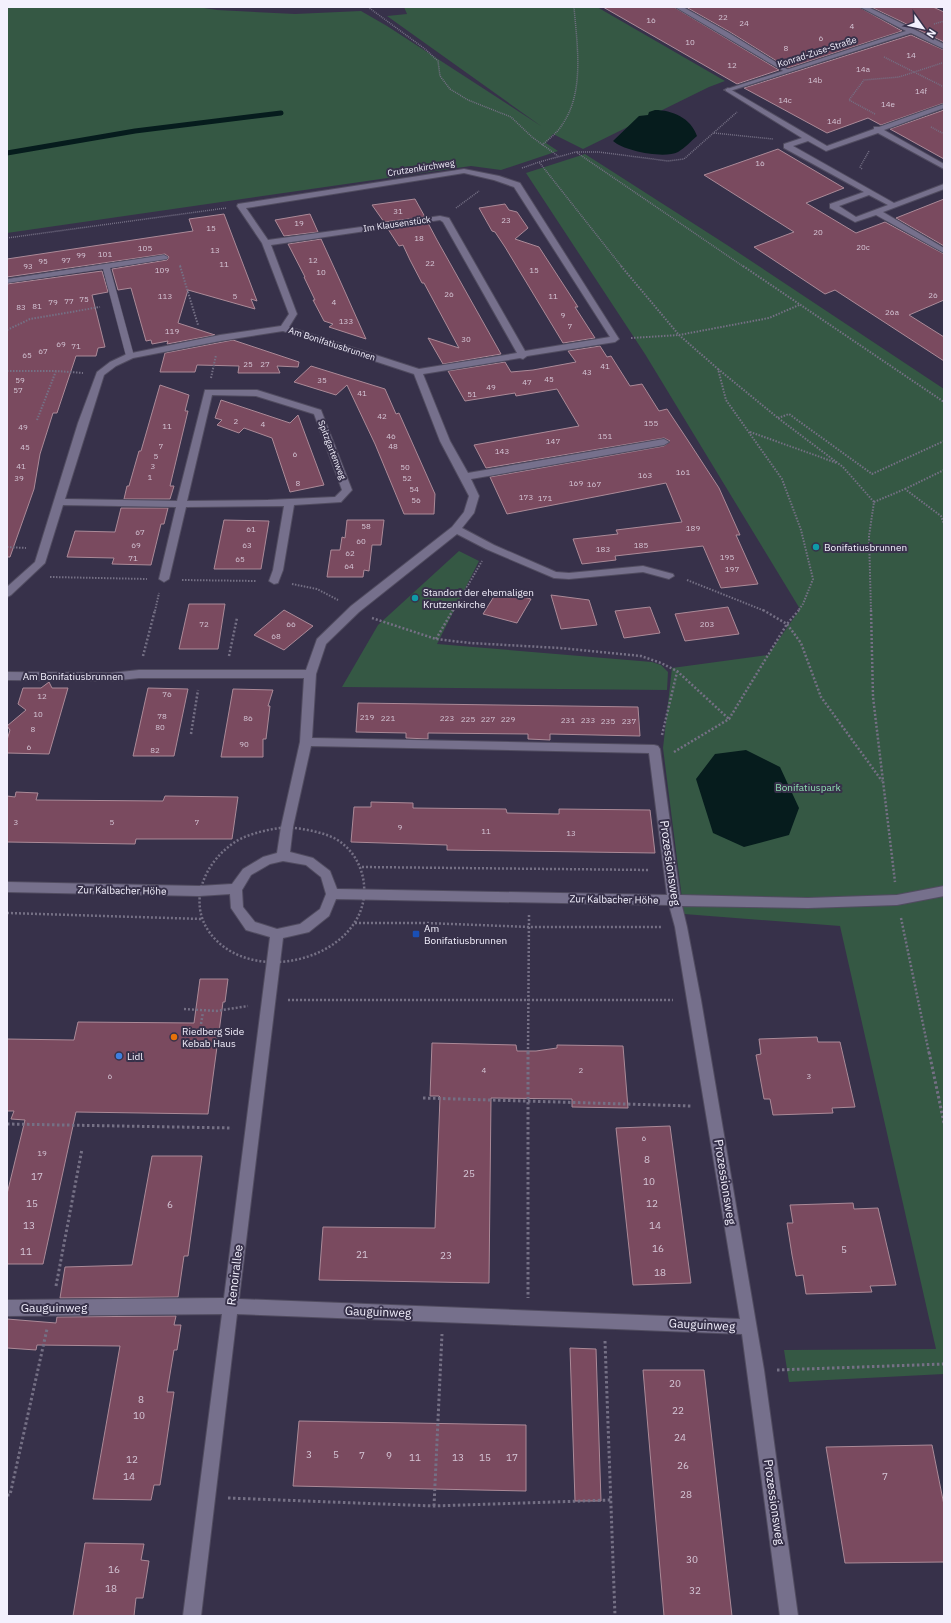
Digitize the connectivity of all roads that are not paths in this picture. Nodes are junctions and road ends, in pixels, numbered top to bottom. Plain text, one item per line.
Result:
1 (678, 7) edge
2 (863, 7) edge
3 (911, 31) junction
4 (944, 47) edge
5 (787, 71) junction
6 (944, 106) edge
7 (877, 129) junction
8 (809, 138) junction
9 (826, 149) junction
10 (805, 156) junction
11 (944, 167) edge
12 (944, 186) edge
13 (870, 192) junction
14 (893, 205) junction
15 (877, 212) junction
16 (266, 243) junction
17 (944, 251) edge
18 (164, 258) dead end
19 (106, 267) junction
20 (7, 281) edge
21 (284, 328) junction
22 (130, 356) junction
23 (523, 356) junction
24 (418, 372) junction
25 (664, 442) dead end
26 (465, 477) junction
27 (59, 502) junction
28 (289, 503) junction
29 (181, 504) junction
30 (456, 529) junction
31 (669, 576) road end
32 (164, 579) road end
33 (274, 581) road end
34 (7, 593) edge
35 (310, 674) junction
36 (7, 676) edge
37 (306, 742) junction
38 (283, 856) junction
39 (7, 887) edge
40 (236, 889) junction
41 (944, 891) edge
42 (332, 894) junction
43 (674, 901) junction
44 (277, 934) junction
45 (231, 1306) junction
46 (7, 1308) edge
47 (749, 1327) junction
48 (192, 1616) edge
49 (789, 1616) edge

1 - 5 street
2 - 3 street
3 - 4 street
3 - 5 street, Konrad-Zuse-Straße
5 - 8 street, Konrad-Zuse-Straße
6 - 7 street
7 - 9 street
7 - 11 street
8 - 9 street
8 - 10 street
9 - 10 street
10 - 13 street
12 - 14 street
13 - 14 street
13 - 15 street
14 - 15 street
15 - 17 street
16 - 21 street
16 - 23 street, Im Klausenstück
16 - 23 street, Crutzenkirchweg
18 - 19 lane
19 - 20 lane
19 - 22 lane
21 - 22 street, Am Bonifatiusbrunnen
21 - 24 street, Am Bonifatiusbrunnen
22 - 27 street, Am Bonifatiusbrunnen
23 - 24 street
24 - 26 street
25 - 26 street
26 - 30 street
27 - 29 street, Spitzgartenweg
27 - 34 street
28 - 29 street, Spitzgartenweg
28 - 29 street, Spitzgartenweg
28 - 33 street
29 - 32 street
30 - 31 street
30 - 35 street
35 - 36 street, Am Bonifatiusbrunnen
35 - 37 street
37 - 38 street
37 - 43 street, Prozessionsweg
38 - 40 street
38 - 42 street
39 - 40 street, Zur Kalbacher Höhe
40 - 44 street
41 - 43 street, Zur Kalbacher Höhe
42 - 43 street, Zur Kalbacher Höhe
42 - 44 street
43 - 47 street, Prozessionsweg
44 - 45 street, Renoirallee
45 - 46 street, Gauguinweg
45 - 47 street, Gauguinweg
45 - 48 street, Renoirallee
47 - 49 street, Prozessionsweg

